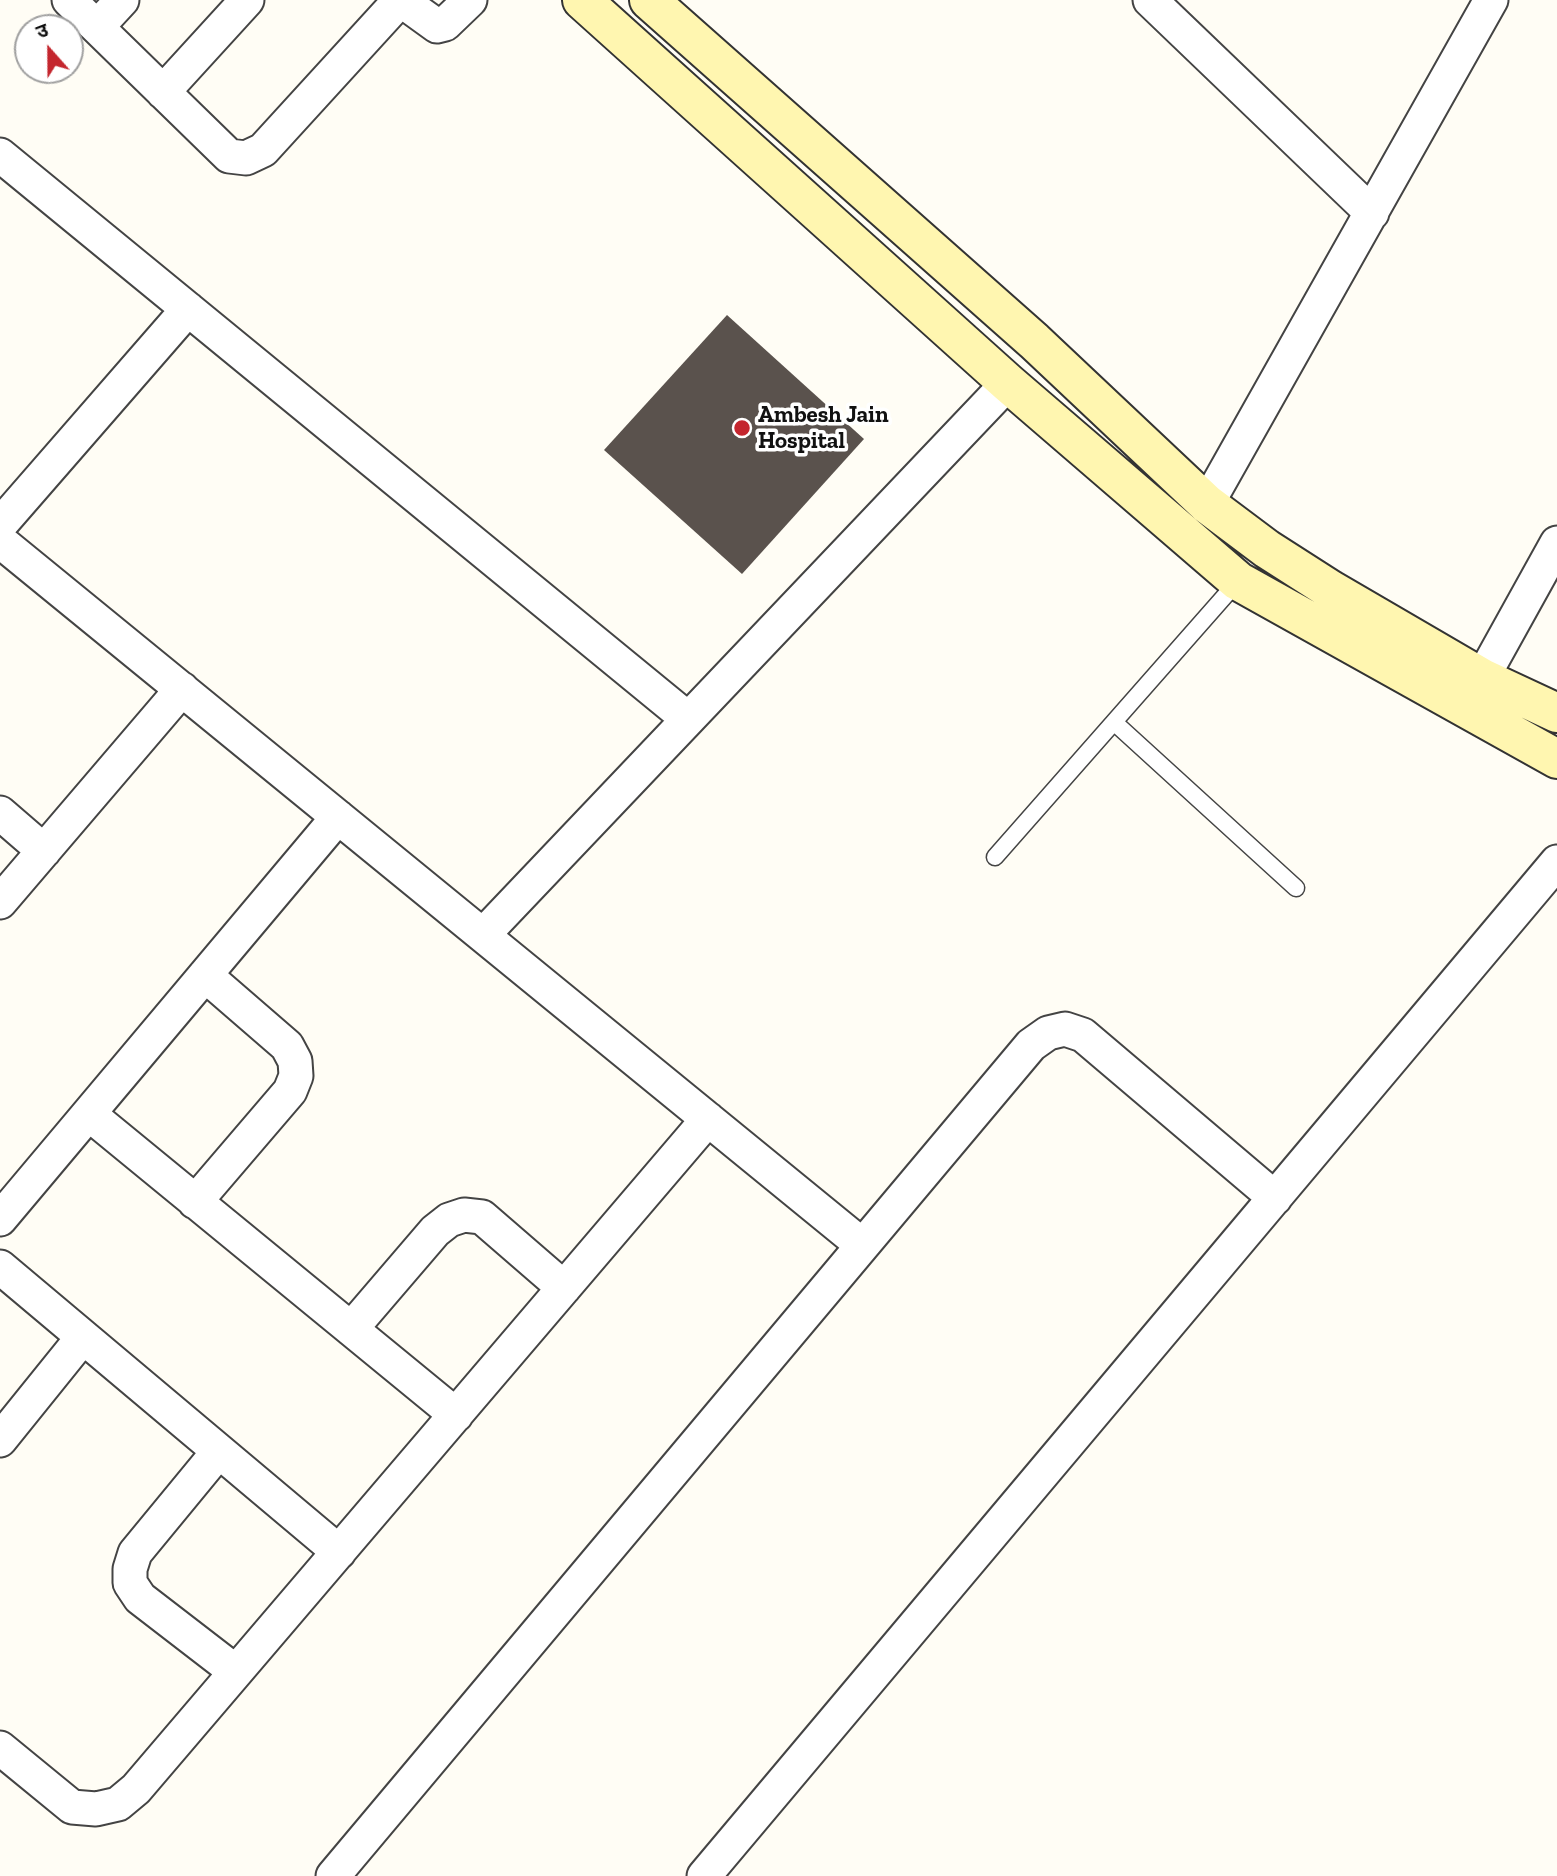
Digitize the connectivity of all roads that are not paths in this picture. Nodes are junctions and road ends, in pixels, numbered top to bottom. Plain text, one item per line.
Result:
1 (69, 0) edge
2 (122, 0) edge
3 (247, 0) edge
4 (400, 0) edge
5 (470, 0) edge
6 (582, 0) edge
7 (649, 0) edge
8 (1150, 0) edge
9 (1487, 2) edge
10 (97, 27) junction
11 (163, 92) junction
12 (0, 155) edge
13 (1372, 213) junction
14 (188, 309) junction
15 (1008, 383) junction
16 (1208, 503) junction
17 (0, 525) edge
18 (0, 541) edge
19 (1557, 543) edge
20 (1238, 581) junction
21 (181, 689) junction
22 (1474, 693) junction
23 (1557, 713) edge
24 (688, 719) junction
25 (1115, 723) junction
26 (1557, 759) edge
27 (0, 813) edge
28 (338, 817) junction
29 (44, 851) junction
30 (995, 857) dead end
31 (1557, 862) edge
32 (1296, 888) dead end
33 (0, 902) edge
34 (483, 935) junction
35 (205, 975) junction
36 (89, 1114) junction
37 (708, 1119) junction
38 (1275, 1198) junction
39 (195, 1202) junction
40 (0, 1219) edge
41 (862, 1245) junction
42 (0, 1267) edge
43 (564, 1288) junction
44 (351, 1329) junction
45 (83, 1337) junction
46 (456, 1415) junction
47 (0, 1440) edge
48 (219, 1451) junction
49 (339, 1552) junction
50 (236, 1672) junction
51 (0, 1748) edge
52 (333, 1876) edge
53 (704, 1876) edge

1 - 10 street
2 - 10 street
3 - 11 street
4 - 5 street
4 - 11 street
6 - 15 main road
7 - 16 main road
8 - 13 street
9 - 13 street
10 - 11 street
12 - 14 street
13 - 16 street
14 - 17 street
14 - 24 street
15 - 20 main road
15 - 24 street
16 - 22 main road
18 - 21 street
19 - 22 street
20 - 22 main road
20 - 25 lane
21 - 28 street
21 - 29 street
22 - 23 main road
22 - 26 main road
24 - 34 street
25 - 30 lane
25 - 32 lane
27 - 29 street
28 - 34 street
28 - 35 street
29 - 33 street
31 - 38 street
34 - 37 street
35 - 36 street
35 - 39 street
36 - 39 street
36 - 40 street
37 - 41 street
37 - 43 street
38 - 41 street
38 - 53 street
39 - 44 street
41 - 52 street
42 - 45 street
43 - 44 street
43 - 46 street
44 - 46 street
45 - 47 street
45 - 48 street
46 - 49 street
48 - 49 street
48 - 50 street
49 - 50 street
50 - 51 street

